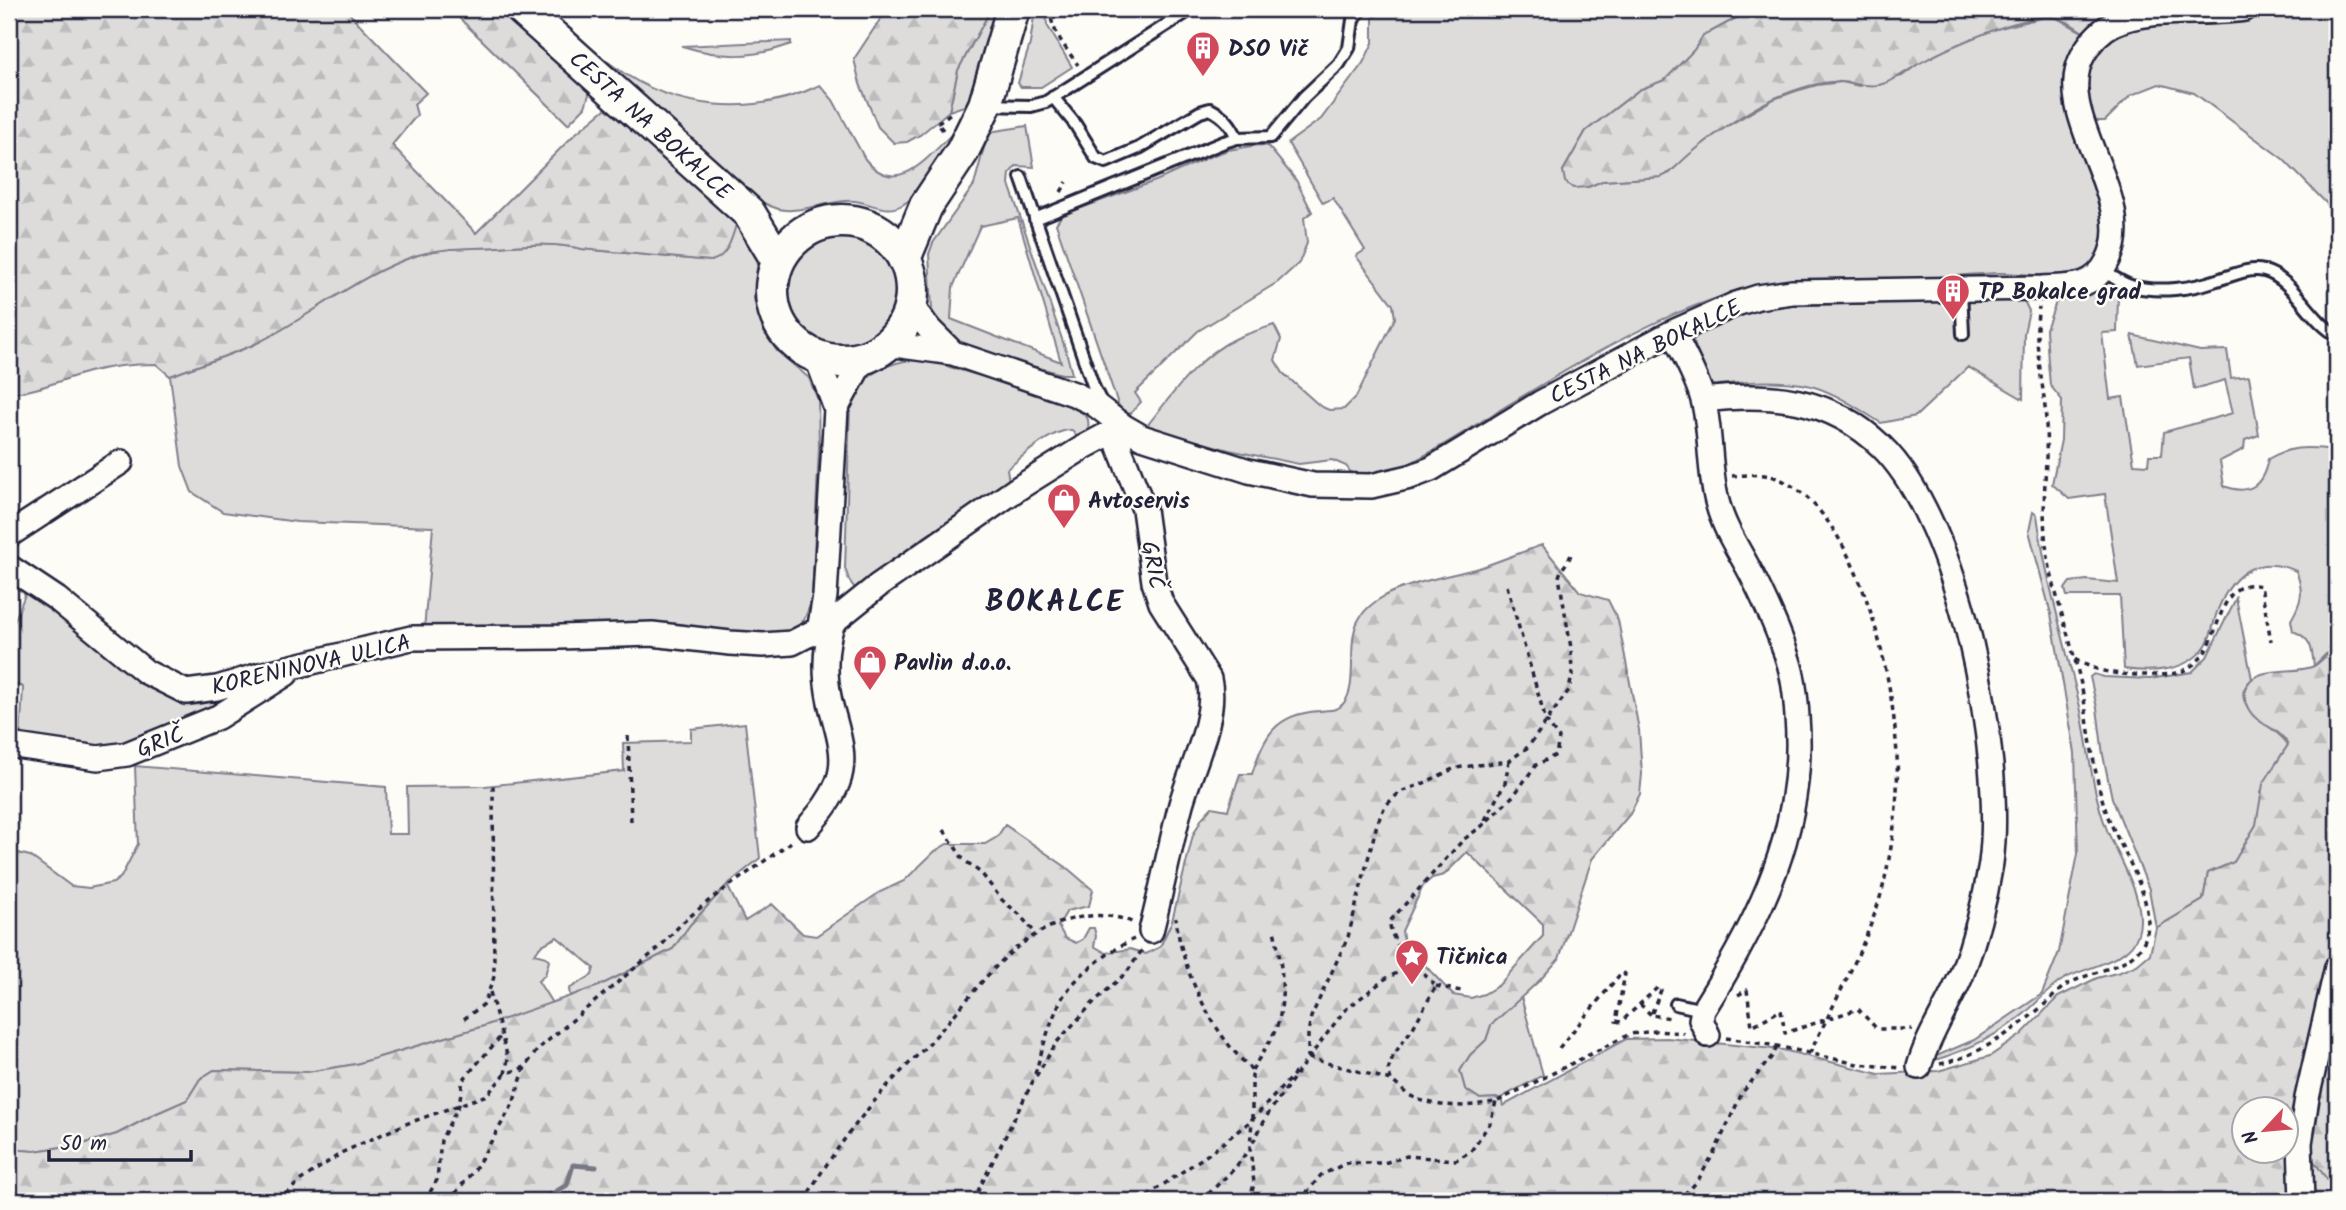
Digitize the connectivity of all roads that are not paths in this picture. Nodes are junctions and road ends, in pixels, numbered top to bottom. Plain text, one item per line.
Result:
1 (522, 9) edge
2 (1013, 9) edge
3 (1361, 9) edge
4 (2245, 9) edge
5 (1190, 10) edge
6 (1053, 97) junction
7 (985, 105) junction
8 (1237, 138) junction
9 (1021, 177) dead end
10 (926, 206) junction
11 (749, 213) junction
12 (1035, 219) junction
13 (809, 228) junction
14 (873, 228) junction
15 (904, 259) junction
16 (778, 261) junction
17 (2102, 271) junction
18 (1961, 289) junction
19 (910, 304) junction
20 (1673, 332) junction
21 (1963, 334) dead end
22 (2337, 335) edge
23 (875, 351) junction
24 (953, 353) junction
25 (816, 356) junction
26 (1703, 400) junction
27 (836, 409) junction
28 (1115, 420) junction
29 (121, 462) dead end
30 (9, 535) edge
31 (9, 567) edge
32 (826, 626) junction
33 (298, 666) junction
34 (9, 745) edge
35 (808, 827) road end
36 (1151, 931) road end
37 (2337, 967) edge
38 (1676, 1004) dead end
39 (1704, 1022) joint
40 (1919, 1067) road end
41 (2302, 1201) edge

1 - 11 street, CESTA NA BOKALCE
2 - 7 street
3 - 8 lane
4 - 17 street
5 - 6 lane
6 - 7 lane
6 - 8 lane
7 - 10 street
8 - 12 lane
9 - 12 lane
10 - 14 street
10 - 15 street
11 - 13 street, CESTA NA BOKALCE
11 - 16 street, CESTA NA BOKALCE
12 - 28 lane
13 - 14 street, CESTA NA BOKALCE
13 - 16 street
14 - 15 street
15 - 19 street
16 - 25 street
17 - 18 street, CESTA NA BOKALCE
17 - 22 lane
18 - 20 street, CESTA NA BOKALCE
18 - 21 lane
19 - 23 street
19 - 24 street, CESTA NA BOKALCE
20 - 26 street
20 - 28 street, CESTA NA BOKALCE
23 - 24 street, CESTA NA BOKALCE
23 - 25 street, CESTA NA BOKALCE
23 - 27 street
24 - 28 street, CESTA NA BOKALCE
25 - 27 street
26 - 39 street
26 - 40 street
27 - 32 street
28 - 32 street
28 - 36 street, GRIČ
29 - 30 street
31 - 33 street, KORENINOVA ULICA
32 - 33 street, KORENINOVA ULICA
32 - 35 street
33 - 34 street, GRIČ
37 - 41 street
38 - 39 lane

